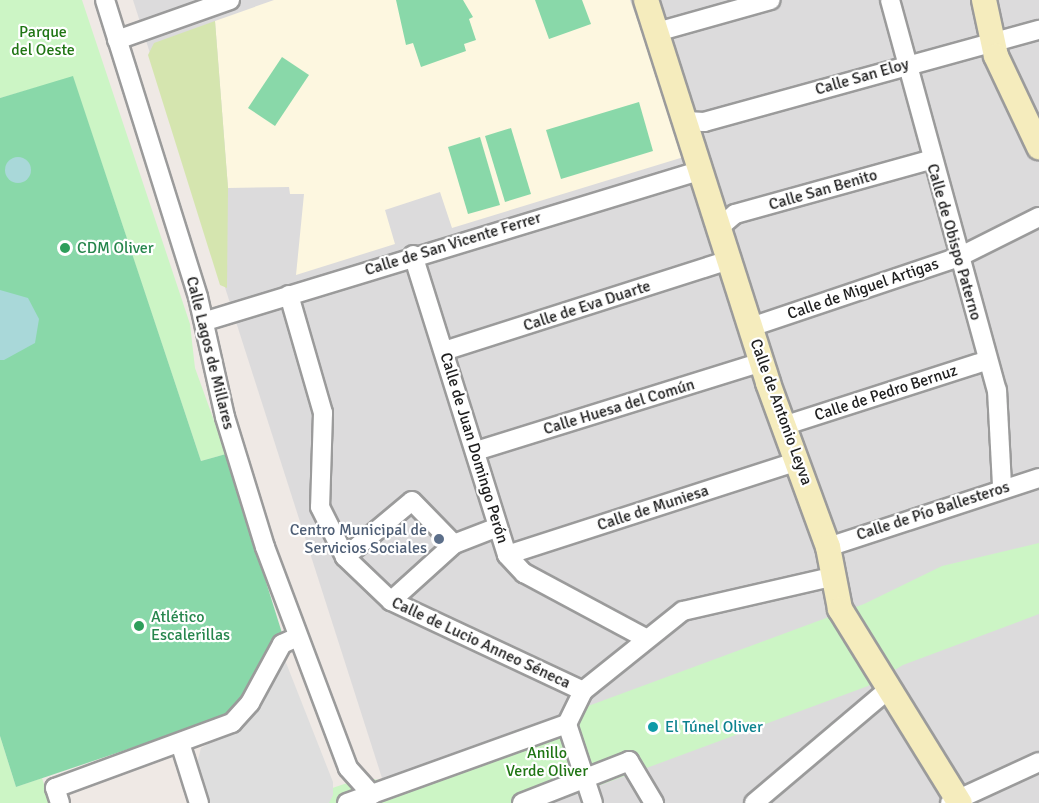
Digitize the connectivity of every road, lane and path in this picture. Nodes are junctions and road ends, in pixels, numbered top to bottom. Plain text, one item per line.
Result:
1 (105, 0) edge
2 (230, 0) edge
3 (646, 0) edge
4 (771, 0) edge
5 (890, 0) edge
6 (984, 0) edge
7 (1039, 30) edge
8 (657, 32) junction
9 (117, 40) junction
10 (992, 41) junction
11 (905, 66) junction
12 (686, 121) junction
13 (1039, 147) edge
14 (930, 160) junction
15 (702, 170) junction
16 (1039, 217) edge
17 (720, 227) junction
18 (413, 255) junction
19 (959, 257) junction
20 (730, 260) junction
21 (290, 295) junction
22 (206, 321) junction
23 (751, 327) junction
24 (444, 351) junction
25 (988, 360) junction
26 (762, 362) junction
27 (783, 426) junction
28 (476, 451) junction
29 (798, 461) junction
30 (1039, 478) edge
31 (1002, 487) junction
32 (495, 528) junction
33 (454, 544) junction
34 (828, 547) junction
35 (507, 555) junction
36 (345, 557) junction
37 (832, 577) junction
38 (391, 601) junction
39 (298, 637) junction
40 (645, 638) junction
41 (889, 689) junction
42 (584, 691) junction
43 (567, 723) junction
44 (181, 746) junction
45 (1039, 762) edge
46 (348, 768) junction
47 (585, 778) junction
48 (380, 798) edge
49 (956, 802) edge
50 (60, 803) edge
51 (199, 803) edge
52 (347, 803) edge
53 (522, 803) edge
54 (593, 803) edge
55 (654, 803) edge
56 (754, 803) edge

1 - 9 street, Calle Lagos de Millares
2 - 9 street
3 - 8 street, Calle de Antonio Leyva
4 - 8 street
5 - 11 street, Calle de Obispo Paterno
6 - 10 street
7 - 10 street, Calle San Eloy
8 - 12 street, Calle de Antonio Leyva
9 - 22 street, Calle Lagos de Millares
10 - 11 street, Calle San Eloy
10 - 13 street
11 - 12 street, Calle San Eloy
11 - 14 street, Calle de Obispo Paterno
12 - 15 street, Calle de Antonio Leyva
14 - 17 street, Calle San Benito
14 - 19 street, Calle de Obispo Paterno
15 - 17 street, Calle de Antonio Leyva
15 - 18 street, Calle de San Vicente Ferrer
16 - 19 street, Calle de Miguel Artigas
17 - 20 street, Calle de Antonio Leyva
18 - 21 street, Calle de San Vicente Ferrer
18 - 24 street, Calle de Juan Domingo Perón
19 - 23 street, Calle de Miguel Artigas
19 - 25 street, Calle de Obispo Paterno
20 - 23 street, Calle de Antonio Leyva
20 - 24 street, Calle de Eva Duarte
21 - 22 street, Calle de San Vicente Ferrer
21 - 36 street, Calle de Lucio Anneo Séneca
22 - 39 street, Calle Lagos de Millares
23 - 26 street, Calle de Antonio Leyva
24 - 28 street, Calle de Juan Domingo Perón
25 - 27 street, Calle de Pedro Bernuz
25 - 31 street, Calle de Obispo Paterno
26 - 27 street, Calle de Antonio Leyva
26 - 28 street, Calle Huesa del Común
27 - 29 street, Calle de Antonio Leyva
28 - 32 street, Calle de Juan Domingo Perón
29 - 34 street, Calle de Antonio Leyva
29 - 35 street, Calle de Muniesa
30 - 31 street, Calle de Pío Ballesteros
31 - 34 street, Calle de Pío Ballesteros
32 - 33 street
32 - 35 street, Calle de Juan Domingo Perón
33 - 36 street
33 - 38 street
34 - 37 street, Calle de Antonio Leyva
35 - 40 street, Calle de Juan Domingo Perón
36 - 38 street, Calle de Lucio Anneo Séneca
37 - 40 street
37 - 41 street, Calle de Antonio Leyva
38 - 42 street, Calle de Lucio Anneo Séneca
39 - 44 street
39 - 46 street, Calle Lagos de Millares
40 - 42 street
41 - 49 street, Calle de Antonio Leyva
41 - 56 street
42 - 43 street
43 - 47 street
43 - 48 street
44 - 50 street
44 - 51 street
45 - 49 street
46 - 48 street, Calle Lagos de Millares
46 - 52 street, Calle Lagos de Millares
47 - 53 street
47 - 54 street
47 - 55 street
48 - 52 street

